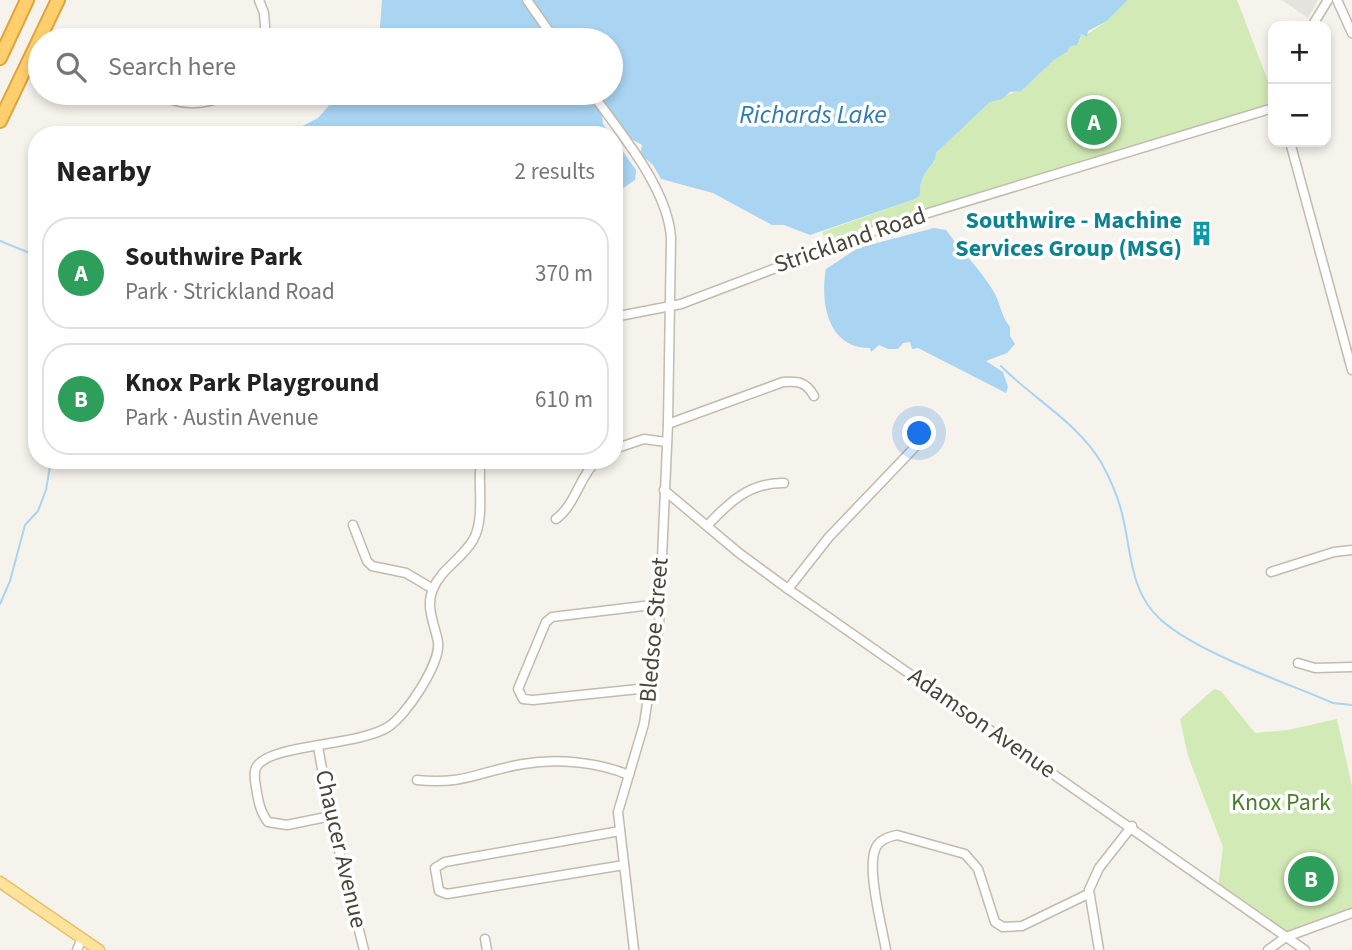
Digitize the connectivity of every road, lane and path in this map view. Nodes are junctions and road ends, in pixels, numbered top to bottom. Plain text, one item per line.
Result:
1 (27, 0) edge
2 (58, 0) edge
3 (259, 0) edge
4 (527, 0) edge
5 (1328, 0) edge
6 (1337, 0) edge
7 (1315, 21) edge
8 (45, 28) edge
9 (266, 28) edge
10 (547, 28) edge
11 (1352, 33) edge
12 (0, 58) edge
13 (28, 63) edge
14 (600, 105) edge
15 (1268, 110) edge
16 (0, 121) edge
17 (614, 126) edge
18 (623, 139) edge
19 (1291, 147) edge
20 (670, 305) junction
21 (623, 315) edge
22 (1349, 350) edge
23 (1352, 370) edge
24 (814, 396) dead end
25 (668, 424) junction
26 (666, 442) junction
27 (623, 446) edge
28 (916, 446) dead end
29 (589, 469) edge
30 (480, 471) dead end
31 (784, 483) dead end
32 (664, 490) junction
33 (556, 519) dead end
34 (353, 525) dead end
35 (707, 526) junction
36 (1352, 550) edge
37 (1272, 572) dead end
38 (433, 589) junction
39 (788, 589) junction
40 (660, 604) junction
41 (1298, 663) dead end
42 (1352, 667) edge
43 (648, 688) junction
44 (318, 747) junction
45 (629, 775) junction
46 (417, 780) dead end
47 (331, 816) junction
48 (1132, 826) junction
49 (620, 831) junction
50 (624, 866) junction
51 (0, 882) edge
52 (1088, 894) junction
53 (1352, 913) edge
54 (1286, 937) junction
55 (82, 938) junction
56 (485, 939) dead end
57 (76, 950) edge
58 (99, 950) edge
59 (364, 950) edge
60 (487, 950) edge
61 (633, 950) edge
62 (886, 950) edge
63 (1100, 950) edge
64 (1268, 950) edge
65 (1305, 950) edge

1 - 12 highway
2 - 8 highway
3 - 9 street
4 - 10 street
5 - 7 street
6 - 11 street
13 - 16 highway
14 - 17 street, Bledsoe Street
15 - 20 street, Strickland Road
18 - 20 street, Bledsoe Street
19 - 22 street
20 - 21 street, Strickland Road
20 - 25 street, Bledsoe Street
22 - 23 street
24 - 25 street
25 - 26 street, Bledsoe Street
26 - 27 street
26 - 32 street, Bledsoe Street
28 - 39 street
29 - 33 street
30 - 38 street
31 - 35 street
32 - 35 street, Adamson Avenue
32 - 40 street, Bledsoe Street
34 - 38 street
35 - 39 street, Adamson Avenue
36 - 37 street
38 - 44 street
39 - 48 street, Adamson Avenue
40 - 43 street, Bledsoe Street
40 - 43 street
41 - 42 street
43 - 45 street, Bledsoe Street
44 - 47 street, Chaucer Avenue
44 - 47 street
45 - 46 street
45 - 49 street, Bledsoe Street
47 - 59 street, Chaucer Avenue
48 - 52 street
48 - 54 street, Adamson Avenue
49 - 50 street, Bledsoe Street
49 - 50 street
50 - 61 street, Bledsoe Street
51 - 55 main road
52 - 62 street
52 - 63 street
53 - 54 street
54 - 64 street
54 - 65 street, Adamson Avenue
55 - 57 street
55 - 58 main road
56 - 60 street

